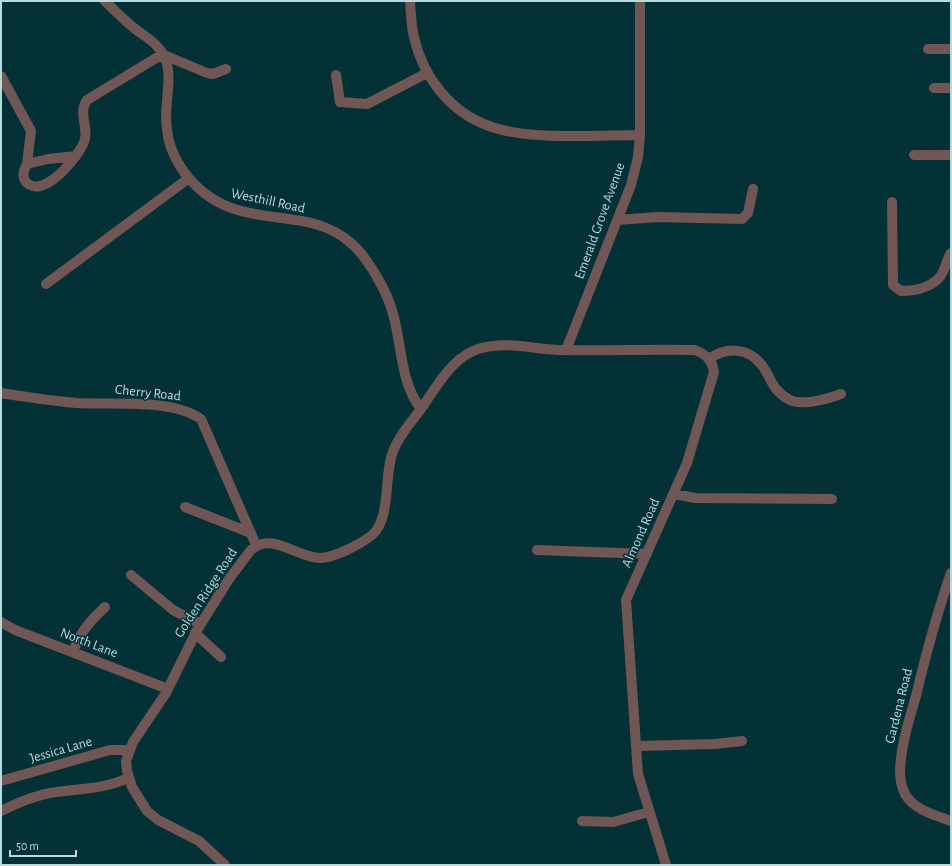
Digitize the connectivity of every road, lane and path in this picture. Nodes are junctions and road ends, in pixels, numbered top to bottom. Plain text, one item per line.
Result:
1 (105, 1) edge
2 (410, 1) edge
3 (640, 1) edge
4 (928, 49) dead end
5 (951, 50) edge
6 (164, 55) junction
7 (226, 69) dead end
8 (427, 73) junction
9 (336, 75) dead end
10 (1, 76) edge
11 (934, 88) dead end
12 (951, 88) edge
13 (640, 135) junction
14 (914, 155) dead end
15 (951, 155) edge
16 (76, 156) junction
17 (27, 164) junction
18 (188, 178) junction
19 (753, 190) dead end
20 (892, 202) dead end
21 (617, 220) junction
22 (951, 252) edge
23 (46, 284) dead end
24 (566, 350) junction
25 (709, 359) junction
26 (1, 394) edge
27 (841, 394) dead end
28 (421, 409) junction
29 (674, 494) junction
30 (832, 499) dead end
31 (185, 507) dead end
32 (250, 533) junction
33 (256, 545) junction
34 (537, 550) dead end
35 (647, 554) junction
36 (951, 573) edge
37 (131, 575) dead end
38 (948, 590) edge
39 (105, 608) dead end
40 (1, 622) edge
41 (200, 624) junction
42 (195, 633) junction
43 (73, 652) junction
44 (221, 657) dead end
45 (168, 689) junction
46 (742, 741) dead end
47 (636, 746) junction
48 (130, 750) junction
49 (128, 778) junction
50 (1, 781) edge
51 (1, 810) edge
52 (650, 812) junction
53 (582, 821) dead end
54 (951, 821) edge
55 (225, 865) edge
56 (666, 865) edge

1 - 6 street, Westhill Road
2 - 8 street
3 - 13 street, Emerald Grove Avenue
4 - 5 street
6 - 7 street
6 - 16 street
6 - 18 street, Westhill Road
8 - 9 street
8 - 13 street
10 - 17 street
11 - 12 street
13 - 21 street, Emerald Grove Avenue
14 - 15 street
16 - 17 street
16 - 17 street
18 - 23 street
18 - 28 street, Westhill Road
19 - 21 street
20 - 22 street
21 - 24 street, Emerald Grove Avenue
24 - 25 street
24 - 28 street, Golden Ridge Road
25 - 27 street
25 - 29 street, Almond Road
26 - 32 street, Cherry Road
28 - 33 street, Golden Ridge Road
29 - 30 street
29 - 35 street, Almond Road
31 - 32 street
32 - 33 street, Cherry Road
33 - 41 street, Golden Ridge Road
34 - 35 street
35 - 47 street, Almond Road
36 - 38 street, Gardena Road
37 - 41 street
38 - 54 street, Gardena Road
39 - 43 street
40 - 43 street, North Lane
41 - 42 street, Golden Ridge Road
42 - 44 street
42 - 45 street, Golden Ridge Road
43 - 45 street, North Lane
45 - 48 street, Golden Ridge Road
46 - 47 street
47 - 52 street, Almond Road
48 - 49 street, Golden Ridge Road
48 - 50 street, Jessica Lane
49 - 51 street
49 - 55 street, Golden Ridge Road
52 - 53 street
52 - 56 street, Almond Road

